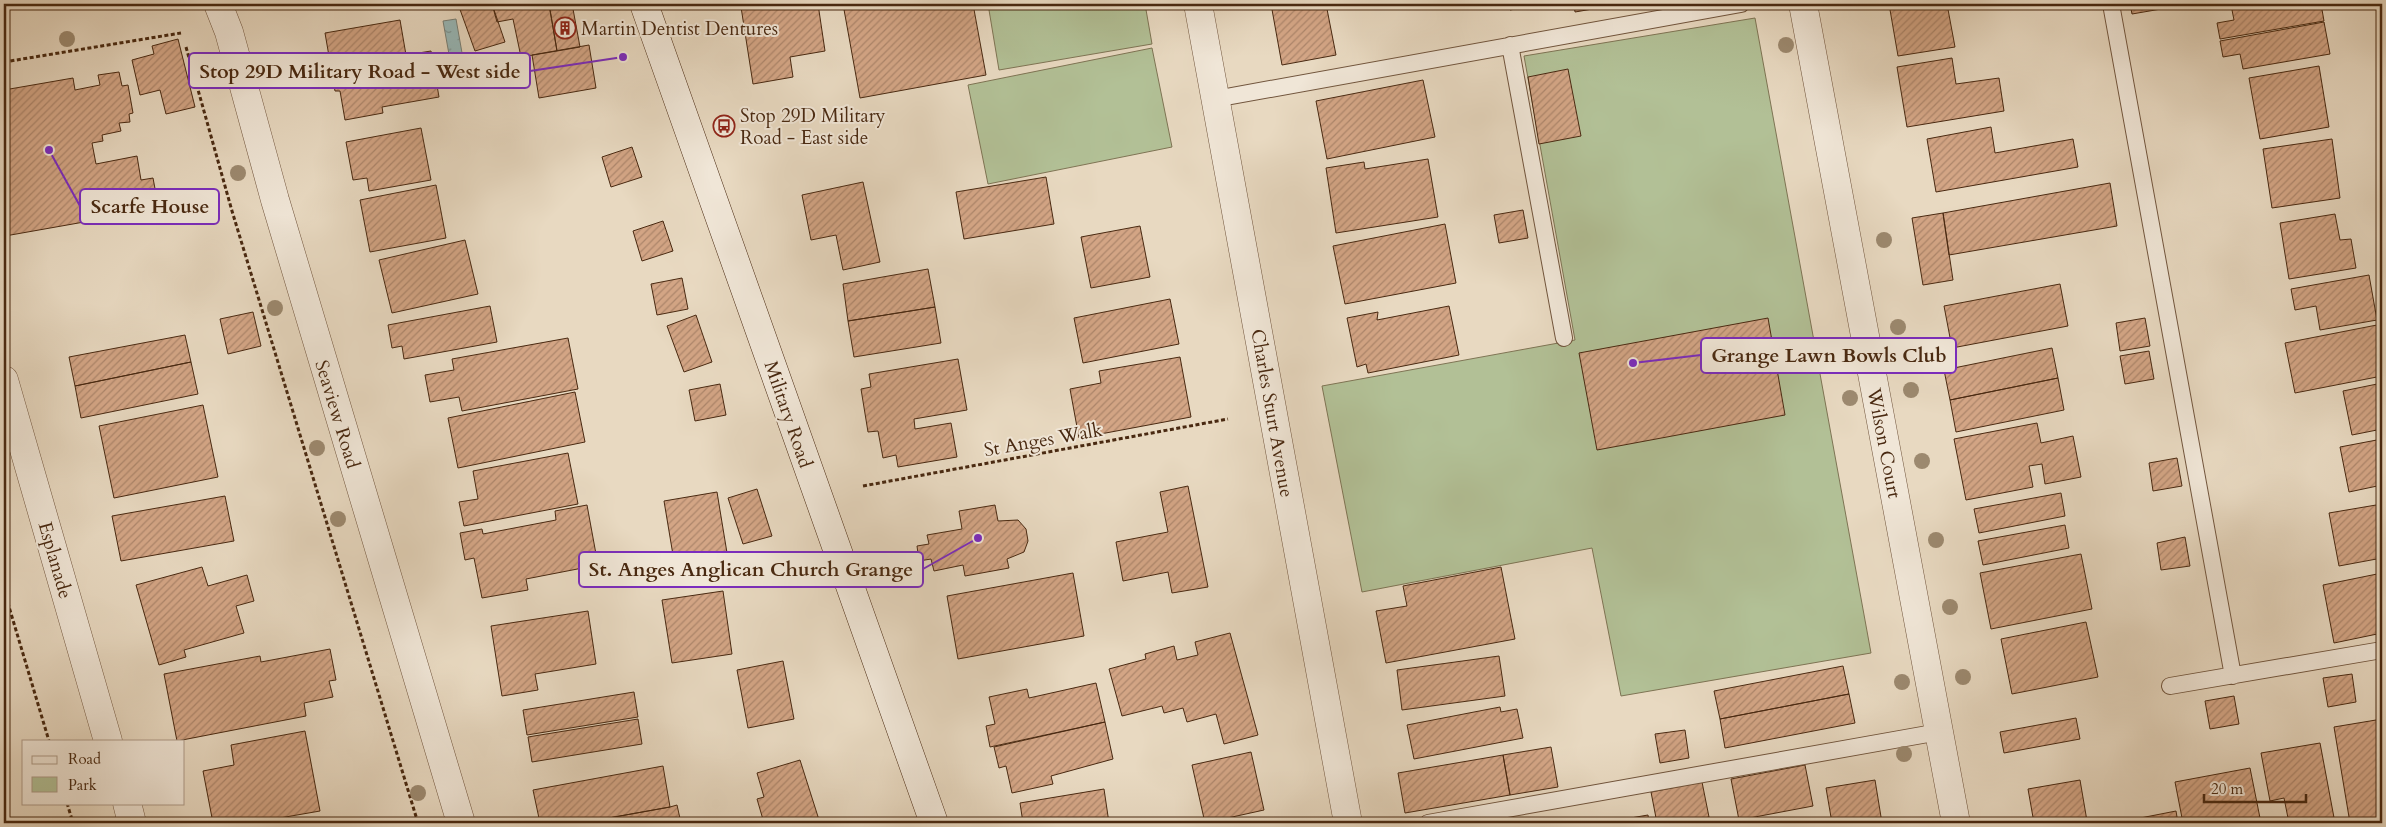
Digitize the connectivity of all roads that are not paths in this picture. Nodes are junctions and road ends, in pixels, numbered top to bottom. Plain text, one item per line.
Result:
1 (218, 4) edge
2 (644, 4) edge
3 (1198, 4) edge
4 (1741, 4) edge
5 (1803, 4) edge
6 (2111, 4) edge
7 (1510, 45) junction
8 (1215, 99) junction
9 (1564, 338) dead end
10 (4, 380) edge
11 (2382, 650) edge
12 (2233, 676) junction
13 (2170, 686) dead end
14 (1939, 732) junction
15 (108, 740) edge
16 (126, 804) edge
17 (132, 823) edge
18 (461, 823) edge
19 (934, 823) edge
20 (1348, 823) edge
21 (1428, 823) edge
22 (1956, 823) edge

1 - 18 street, Seaview Road
2 - 19 street, Military Road
3 - 8 street, Charles Sturt Avenue
4 - 7 lane
5 - 14 street, Wilson Court
6 - 12 lane
7 - 8 lane
7 - 9 lane
8 - 20 street, Charles Sturt Avenue
10 - 15 street, Esplanade
11 - 12 lane
12 - 13 lane
14 - 21 lane
14 - 22 street, Wilson Court
16 - 17 street

